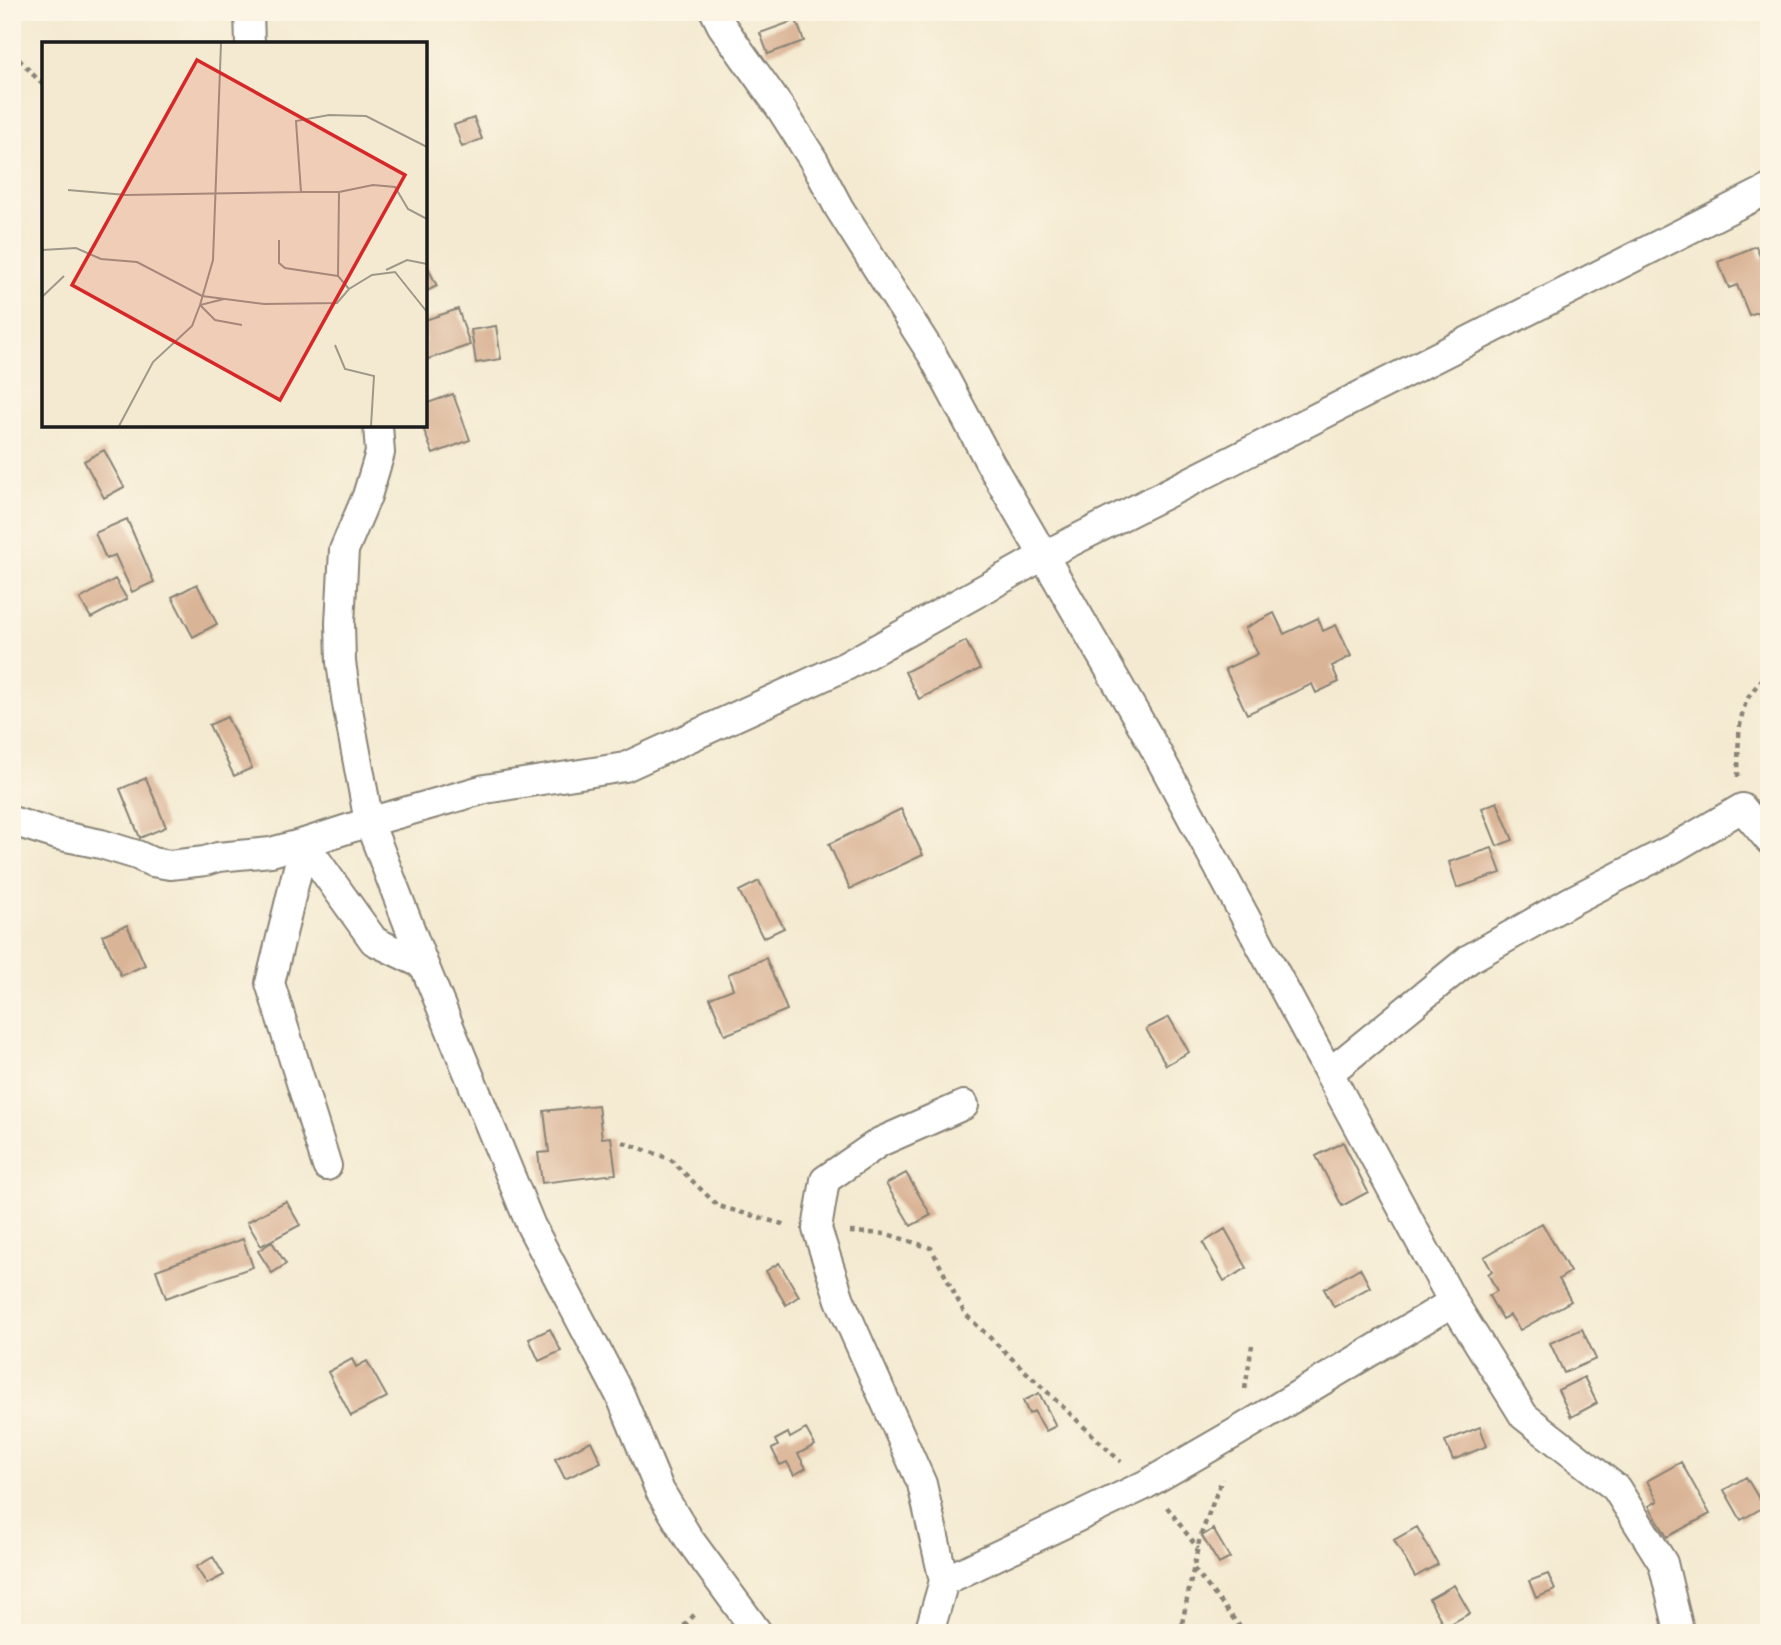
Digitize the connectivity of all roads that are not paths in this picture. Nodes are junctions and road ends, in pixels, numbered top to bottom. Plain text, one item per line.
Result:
1 (249, 12) edge
2 (715, 12) edge
3 (250, 42) edge
4 (1769, 189) edge
5 (378, 427) edge
6 (1043, 556) junction
7 (12, 821) edge
8 (369, 822) junction
9 (1769, 840) edge
10 (304, 843) junction
11 (424, 965) junction
12 (1329, 1073) junction
13 (964, 1105) dead end
14 (327, 1166) dead end
15 (1453, 1302) junction
16 (944, 1581) junction
17 (758, 1633) edge
18 (929, 1633) edge
19 (1674, 1633) edge

1 - 3 street
2 - 6 street
4 - 6 street
5 - 8 street
6 - 8 street
6 - 12 street
7 - 10 street
8 - 10 street
8 - 11 street
9 - 12 street
10 - 11 street
10 - 14 street
11 - 17 street
12 - 15 street
13 - 16 street
15 - 16 street
15 - 19 street
16 - 18 street

